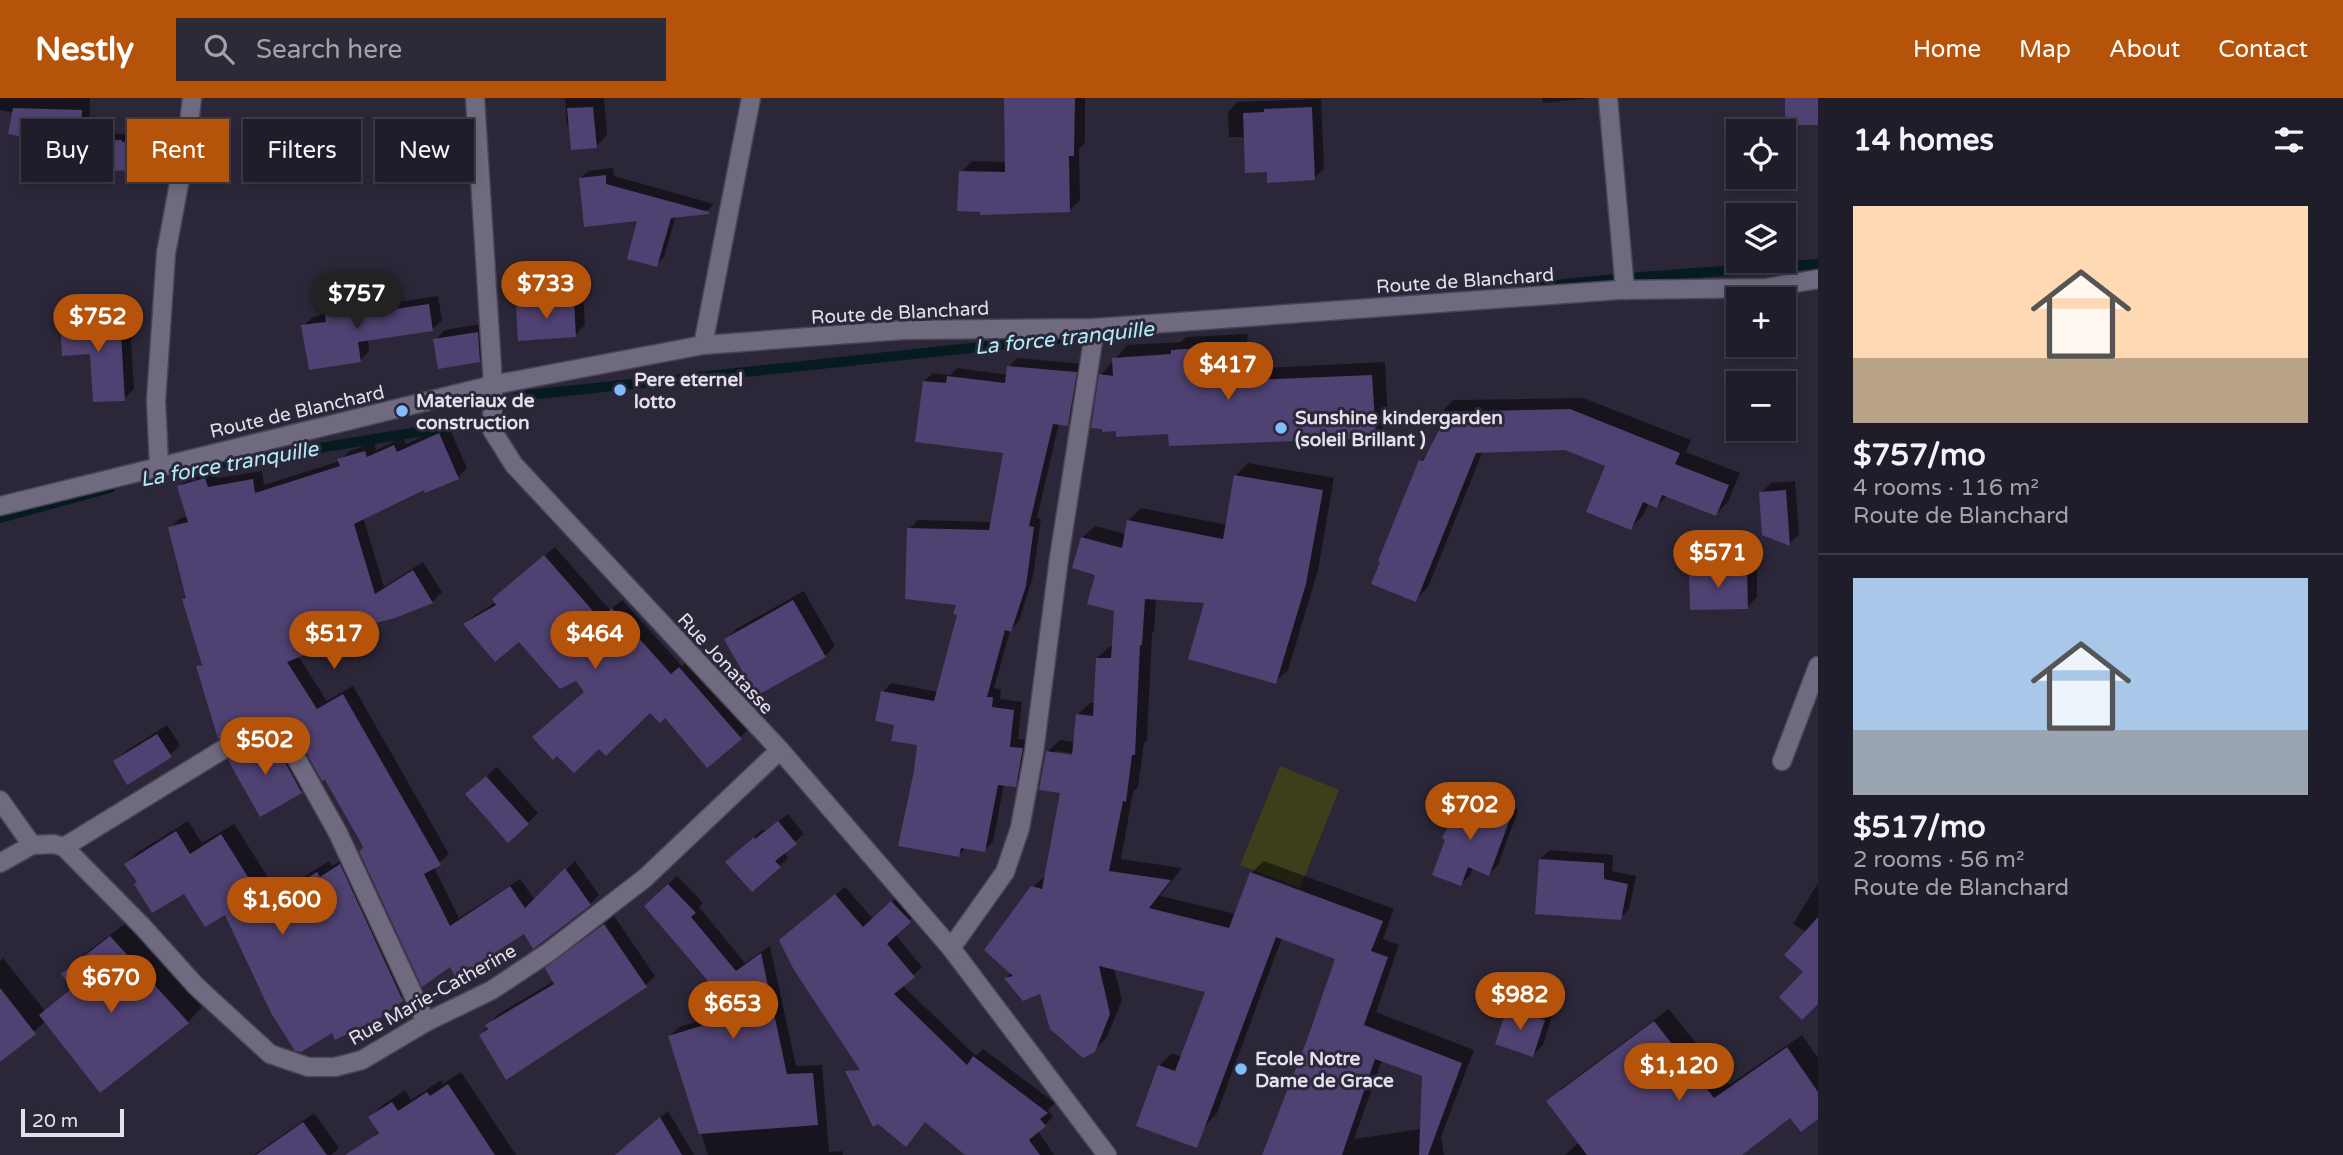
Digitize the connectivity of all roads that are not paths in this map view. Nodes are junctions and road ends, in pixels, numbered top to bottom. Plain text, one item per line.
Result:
1 (192, 98) edge
2 (475, 98) edge
3 (751, 98) edge
4 (1608, 98) edge
5 (1818, 279) edge
6 (1625, 290) junction
7 (1095, 328) junction
8 (703, 345) junction
9 (493, 385) junction
10 (159, 465) junction
11 (0, 506) edge
12 (1818, 666) edge
13 (780, 750) junction
14 (1782, 761) dead end
15 (0, 800) edge
16 (32, 845) junction
17 (64, 847) junction
18 (0, 863) edge
19 (951, 948) junction
20 (426, 1023) junction
21 (1107, 1155) edge

1 - 10 street
2 - 9 street, Rue Jonatasse
3 - 8 street
4 - 6 street
5 - 6 street, Route de Blanchard
6 - 7 street, Route de Blanchard
7 - 8 street, Route de Blanchard
7 - 19 street
8 - 9 street, Route de Blanchard
9 - 10 street, Route de Blanchard
9 - 13 street, Rue Jonatasse
10 - 11 street, Route de Blanchard
12 - 14 street
13 - 19 street, Rue Jonatasse
13 - 20 street, Rue Marie-Catherine
15 - 16 street
16 - 17 street
16 - 18 street
17 - 20 street, Rue Marie-Catherine
17 - 20 street
19 - 21 street, Rue Jonatasse

